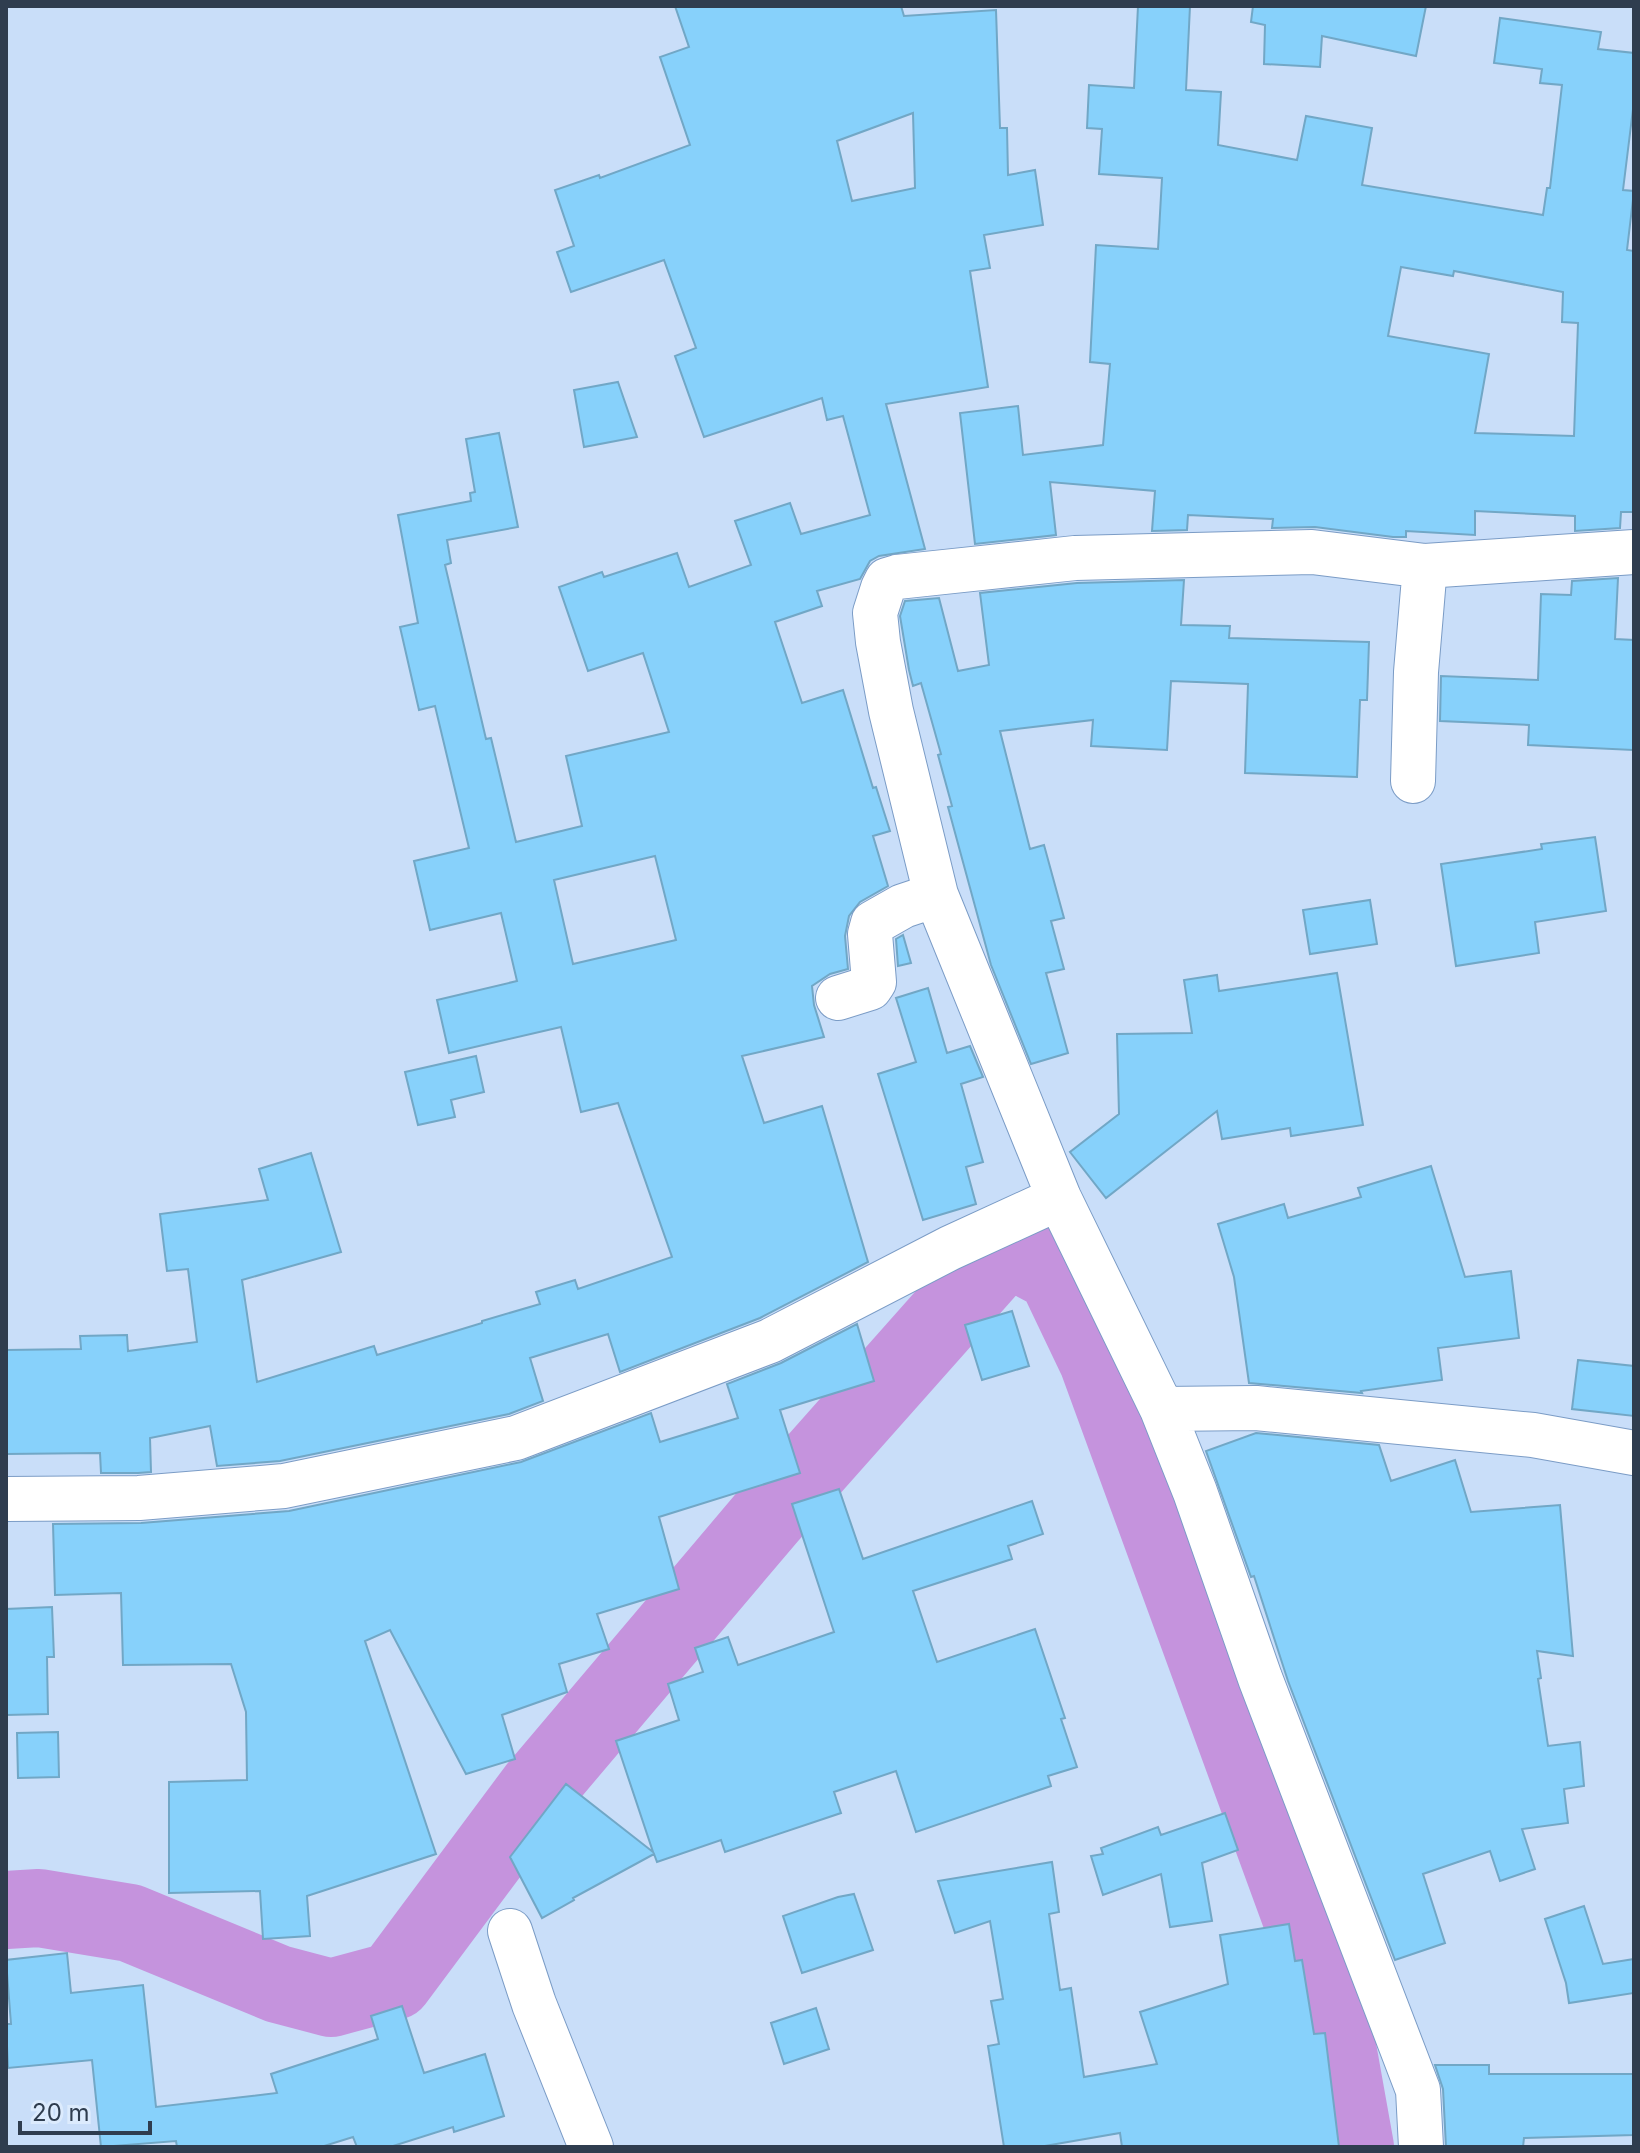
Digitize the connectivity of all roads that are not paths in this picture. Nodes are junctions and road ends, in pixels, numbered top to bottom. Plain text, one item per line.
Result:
1 (1634, 552) edge
2 (1425, 566) junction
3 (1413, 781) dead end
4 (936, 895) junction
5 (838, 998) dead end
6 (1059, 1198) junction
7 (1162, 1409) junction
8 (1634, 1453) edge
9 (6, 1499) edge
10 (510, 1931) dead end
11 (591, 2147) edge
12 (1421, 2147) edge

1 - 2 street
2 - 3 street
2 - 4 street
4 - 5 street
4 - 6 street
6 - 7 street
6 - 9 street
7 - 8 street
7 - 12 street
10 - 11 street

